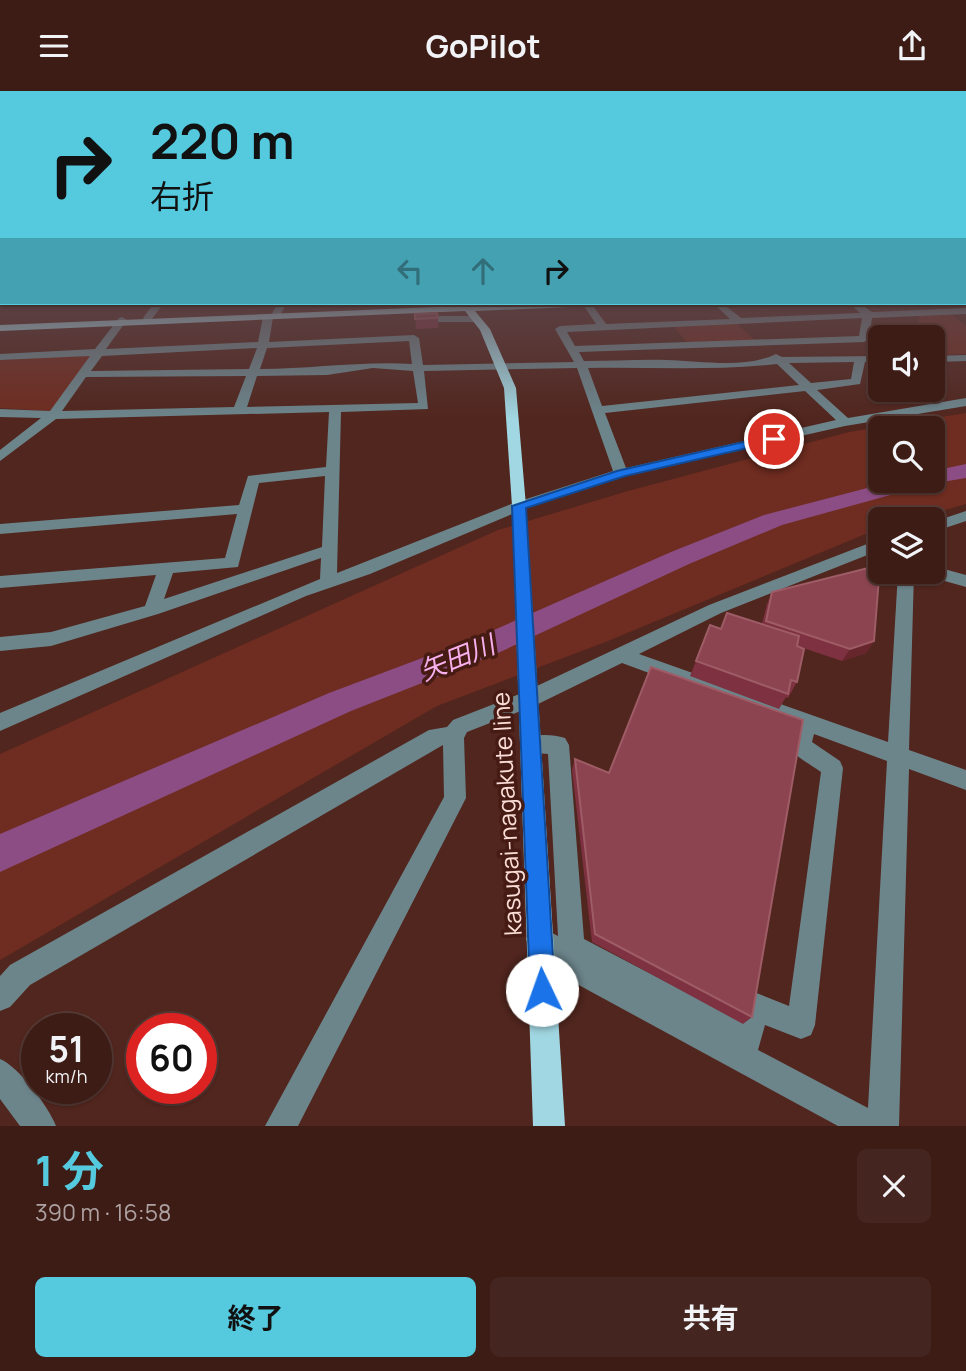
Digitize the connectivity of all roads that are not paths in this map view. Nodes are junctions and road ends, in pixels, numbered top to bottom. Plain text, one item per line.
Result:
1 (90, 322) edge
2 (120, 322) edge
3 (271, 322) edge
4 (479, 322) edge
5 (600, 322) edge
6 (709, 322) edge
7 (739, 322) edge
8 (867, 322) edge
9 (0, 326) edge
10 (603, 327) junction
11 (761, 343) junction
12 (263, 345) junction
13 (572, 349) junction
14 (100, 353) junction
15 (0, 357) edge
16 (966, 358) edge
17 (860, 359) junction
18 (868, 359) edge
19 (945, 359) edge
20 (780, 361) junction
21 (581, 365) junction
22 (503, 367) junction
23 (421, 368) junction
24 (252, 372) junction
25 (83, 374) junction
26 (810, 388) junction
27 (966, 402) edge
28 (335, 409) junction
29 (596, 410) junction
30 (239, 411) junction
31 (0, 413) edge
32 (53, 415) junction
33 (845, 422) junction
34 (0, 457) edge
35 (331, 471) junction
36 (621, 473) junction
37 (519, 508) junction
38 (245, 509) junction
39 (966, 516) edge
40 (945, 523) edge
41 (0, 529) edge
42 (328, 550) junction
43 (868, 552) edge
44 (167, 568) junction
45 (945, 575) edge
46 (966, 581) edge
47 (0, 582) edge
48 (328, 583) junction
49 (906, 584) edge
50 (152, 610) junction
51 (0, 644) edge
52 (619, 654) junction
53 (528, 693) junction
54 (0, 722) edge
55 (807, 722) junction
56 (453, 736) junction
57 (530, 745) junction
58 (899, 756) junction
59 (966, 780) edge
60 (539, 939) junction
61 (0, 997) edge
62 (0, 1074) edge
63 (40, 1126) edge
64 (281, 1126) edge
65 (549, 1126) edge
66 (870, 1126) edge
67 (883, 1126) edge

1 - 9 main road
2 - 14 street
3 - 12 street
4 - 22 main road, kasugai-nagakute line
5 - 10 street
6 - 10 street
7 - 11 street
8 - 11 street
10 - 13 street
11 - 13 street
11 - 20 street
12 - 14 street
12 - 23 street
12 - 24 street
13 - 21 street
14 - 15 street
14 - 25 street
16 - 19 street
17 - 18 street
17 - 20 street
17 - 26 street
20 - 21 street
20 - 26 street
21 - 22 street
21 - 29 street
22 - 23 street
22 - 37 main road, kasugai-nagakute line
23 - 24 street
23 - 28 street
24 - 25 street
24 - 30 street
25 - 32 street
26 - 29 street
26 - 33 street
27 - 33 street
28 - 30 street
28 - 35 street
29 - 36 street
30 - 32 street
31 - 32 street
32 - 34 street
33 - 36 street
35 - 38 street
35 - 42 street
36 - 37 street
37 - 48 street
37 - 53 main road, kasugai-nagakute line
38 - 41 street
38 - 44 street
39 - 40 street
42 - 48 street
42 - 50 street
43 - 52 street
44 - 47 street
44 - 50 street
45 - 46 street
48 - 54 street
49 - 58 street
50 - 51 street
52 - 53 street
52 - 55 street
53 - 56 street
53 - 57 main road, kasugai-nagakute line
55 - 57 street
55 - 58 street
56 - 61 street
56 - 64 street
57 - 60 main road, kasugai-nagakute line
58 - 59 street
58 - 67 street
60 - 65 main road, kasugai-nagakute line
60 - 66 street
62 - 63 street

